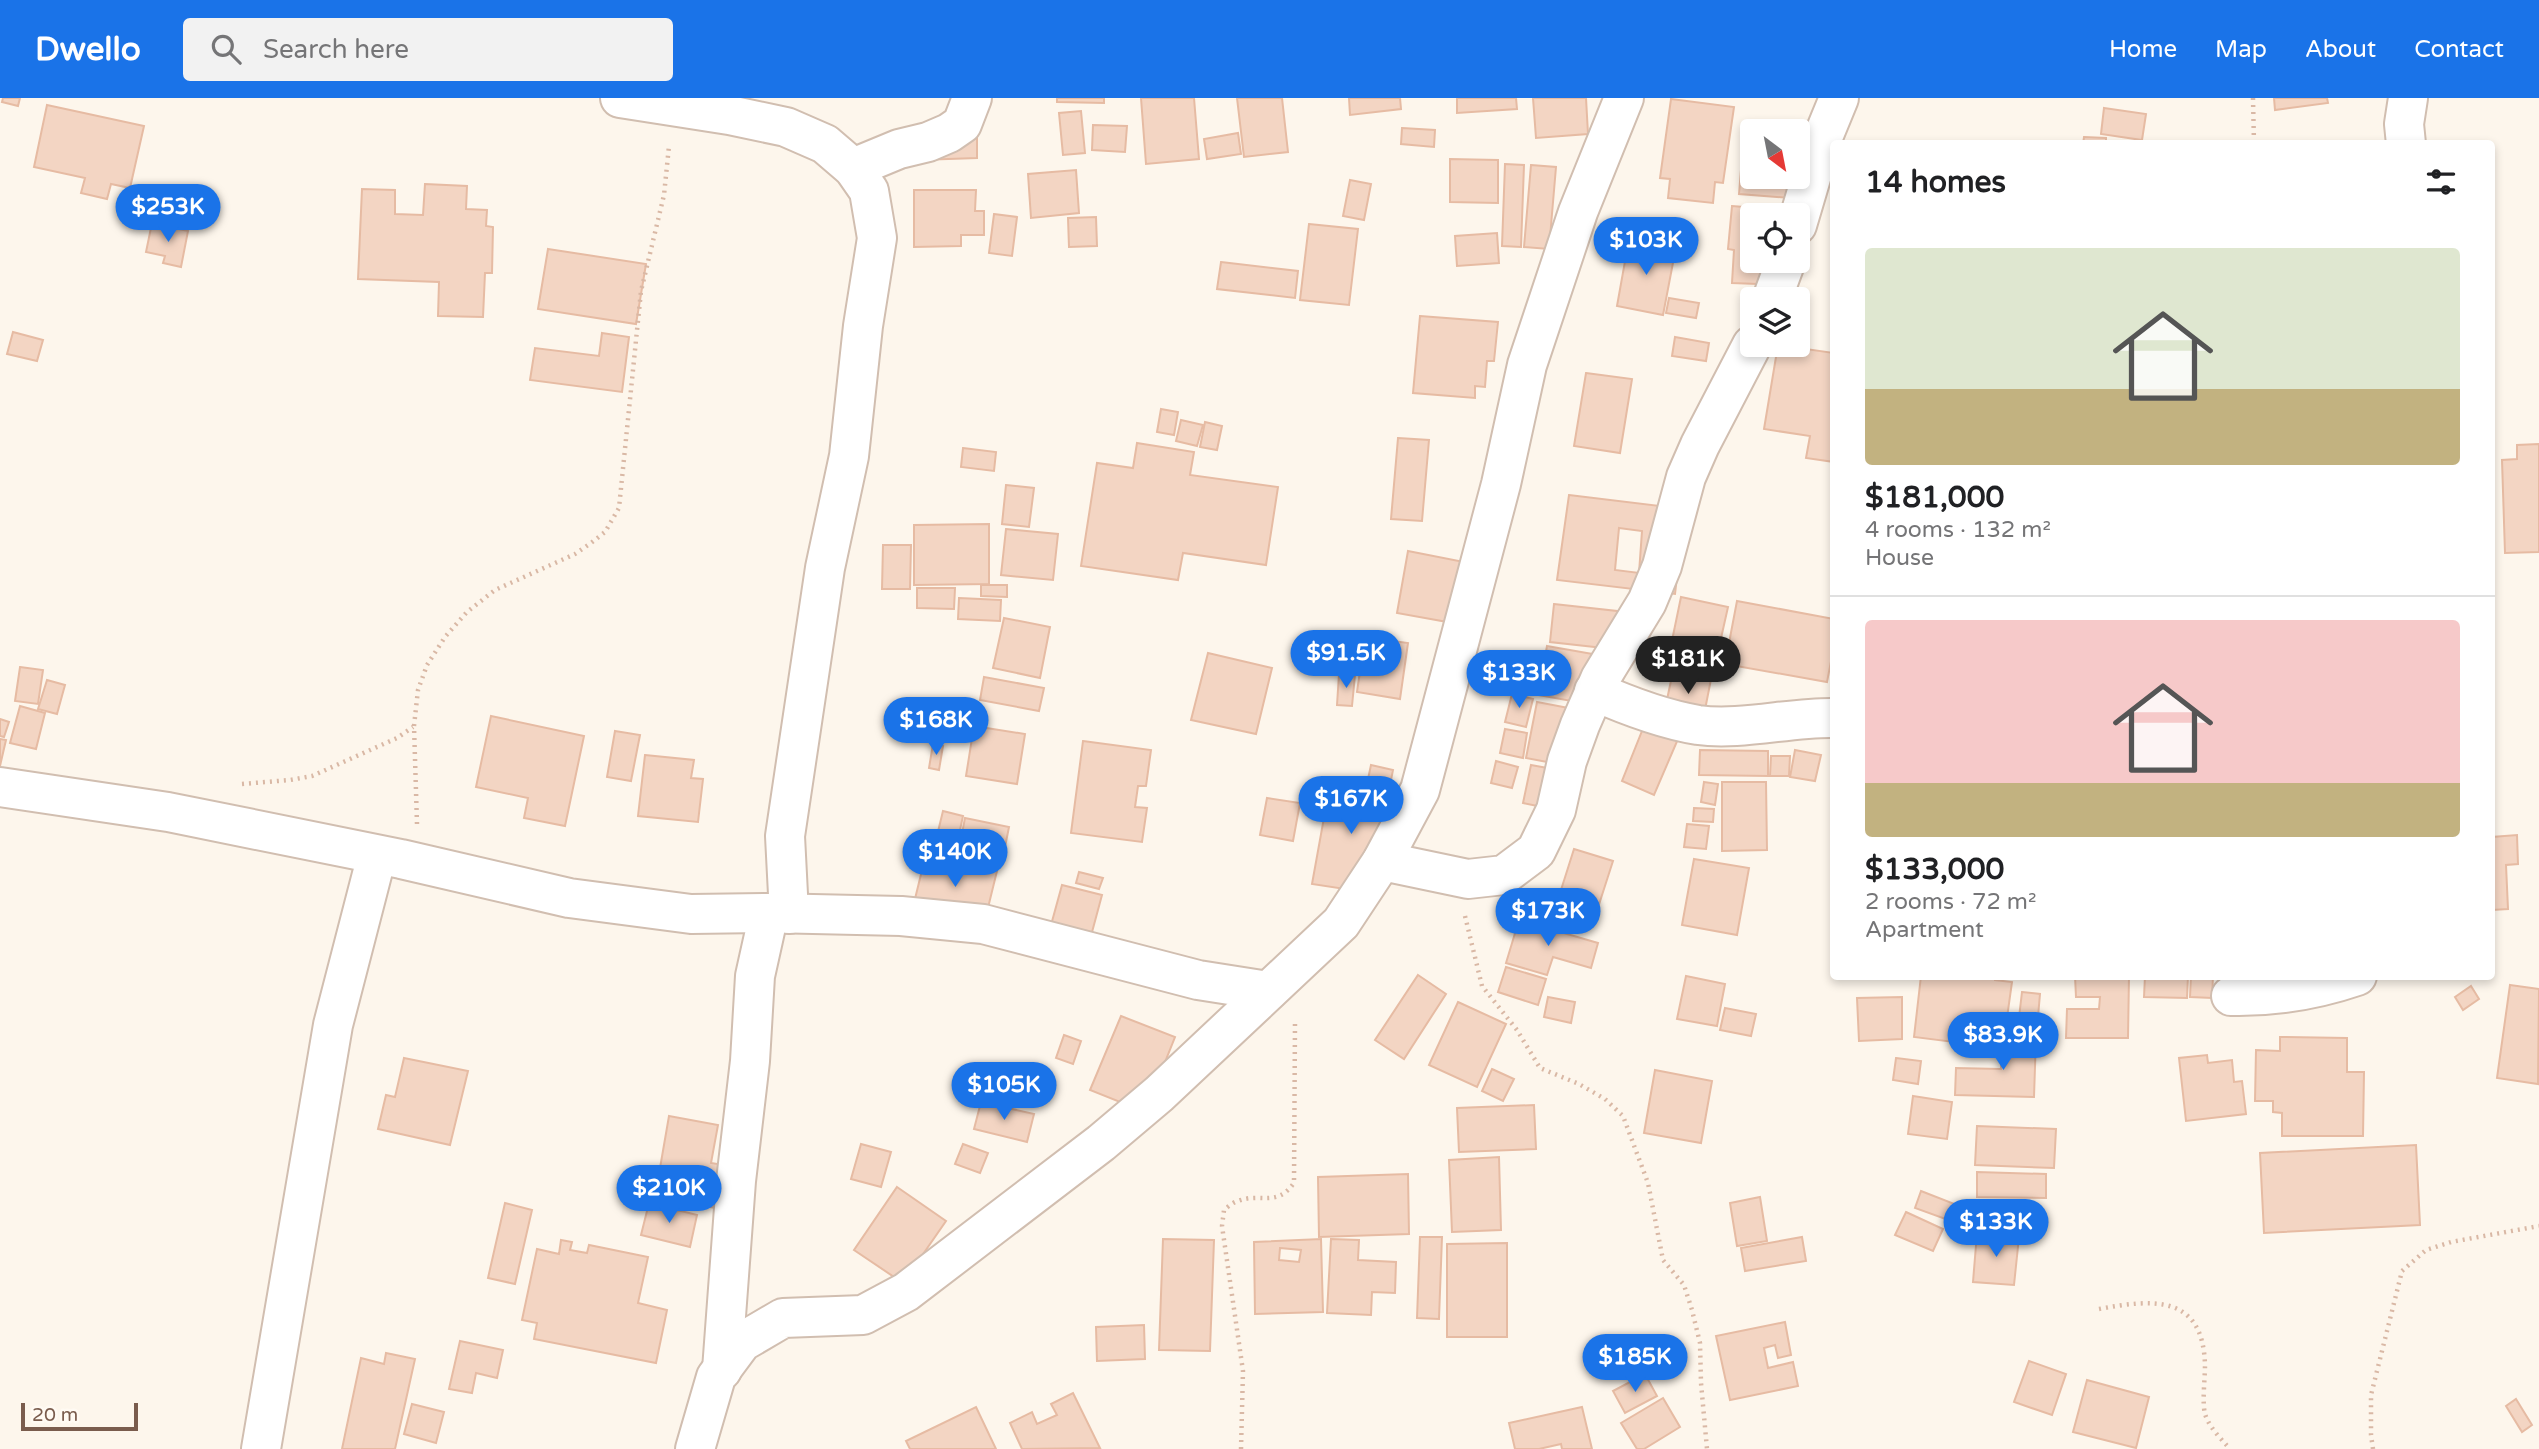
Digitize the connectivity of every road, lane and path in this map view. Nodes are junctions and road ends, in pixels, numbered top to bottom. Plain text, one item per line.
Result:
1 (972, 98) edge
2 (1624, 98) edge
3 (1839, 98) edge
4 (2253, 98) edge
5 (2408, 98) edge
6 (648, 102) edge
7 (2254, 140) edge
8 (2406, 140) edge
9 (853, 168) junction
10 (1804, 203) edge
11 (1747, 357) edge
12 (1594, 691) junction
13 (1830, 718) edge
14 (414, 726) junction
15 (232, 785) dead end
16 (0, 787) edge
17 (377, 855) junction
18 (1382, 861) junction
19 (418, 863) junction
20 (1458, 877) junction
21 (779, 913) junction
22 (1297, 964) junction
23 (2343, 980) edge
24 (1268, 992) junction
25 (2231, 996) dead end
26 (2539, 1226) edge
27 (2099, 1309) dead end
28 (722, 1370) junction
29 (261, 1449) edge
30 (695, 1449) edge
31 (1241, 1449) edge
32 (1707, 1449) edge
33 (2230, 1449) edge
34 (2373, 1449) edge

1 - 9 street
2 - 18 street
3 - 10 street
4 - 7 path
5 - 8 street
6 - 9 street
6 - 14 path
9 - 21 street
11 - 12 street
12 - 13 street
12 - 20 street
14 - 15 path
14 - 19 path
16 - 17 street
17 - 19 street
17 - 29 street
18 - 20 street
18 - 22 street
19 - 21 street
20 - 32 path
21 - 24 street
21 - 28 street
22 - 24 street
22 - 31 path
23 - 25 street
24 - 28 street
26 - 34 path
27 - 33 path
28 - 30 street

